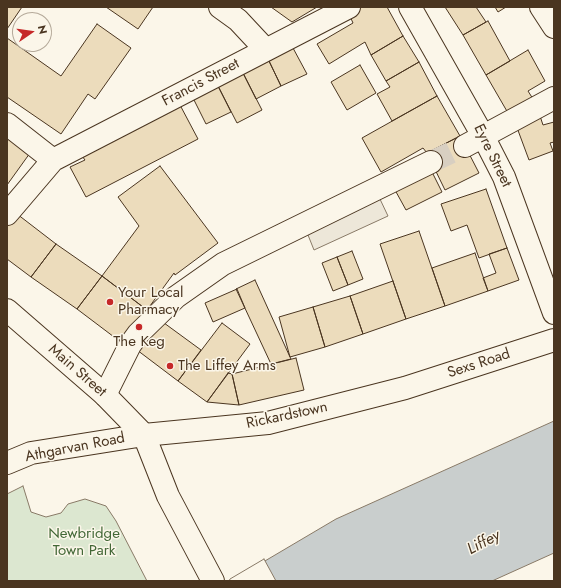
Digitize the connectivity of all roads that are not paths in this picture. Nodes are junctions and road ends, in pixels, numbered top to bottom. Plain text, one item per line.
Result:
1 (220, 7) edge
2 (349, 7) edge
3 (410, 7) edge
4 (541, 7) edge
5 (554, 27) edge
6 (266, 50) junction
7 (554, 98) edge
8 (7, 124) edge
9 (474, 141) junction
10 (53, 160) junction
11 (431, 162) tunnel mouth
12 (7, 214) edge
13 (7, 310) edge
14 (554, 313) edge
15 (554, 340) edge
16 (405, 388) joint
17 (106, 395) junction
18 (144, 435) junction
19 (7, 463) edge
20 (213, 581) edge

1 - 6 street
2 - 6 street, Francis Street
3 - 9 street, Eyre Street
4 - 5 street
6 - 10 street, Francis Street
7 - 9 street
8 - 10 street
9 - 14 street, Eyre Street
10 - 12 street
11 - 17 street
13 - 17 street, Main Street
15 - 16 street, Sexs Road
16 - 18 street, Rickardstown
17 - 18 street, Main Street
18 - 19 street, Athgarvan Road
18 - 20 street

